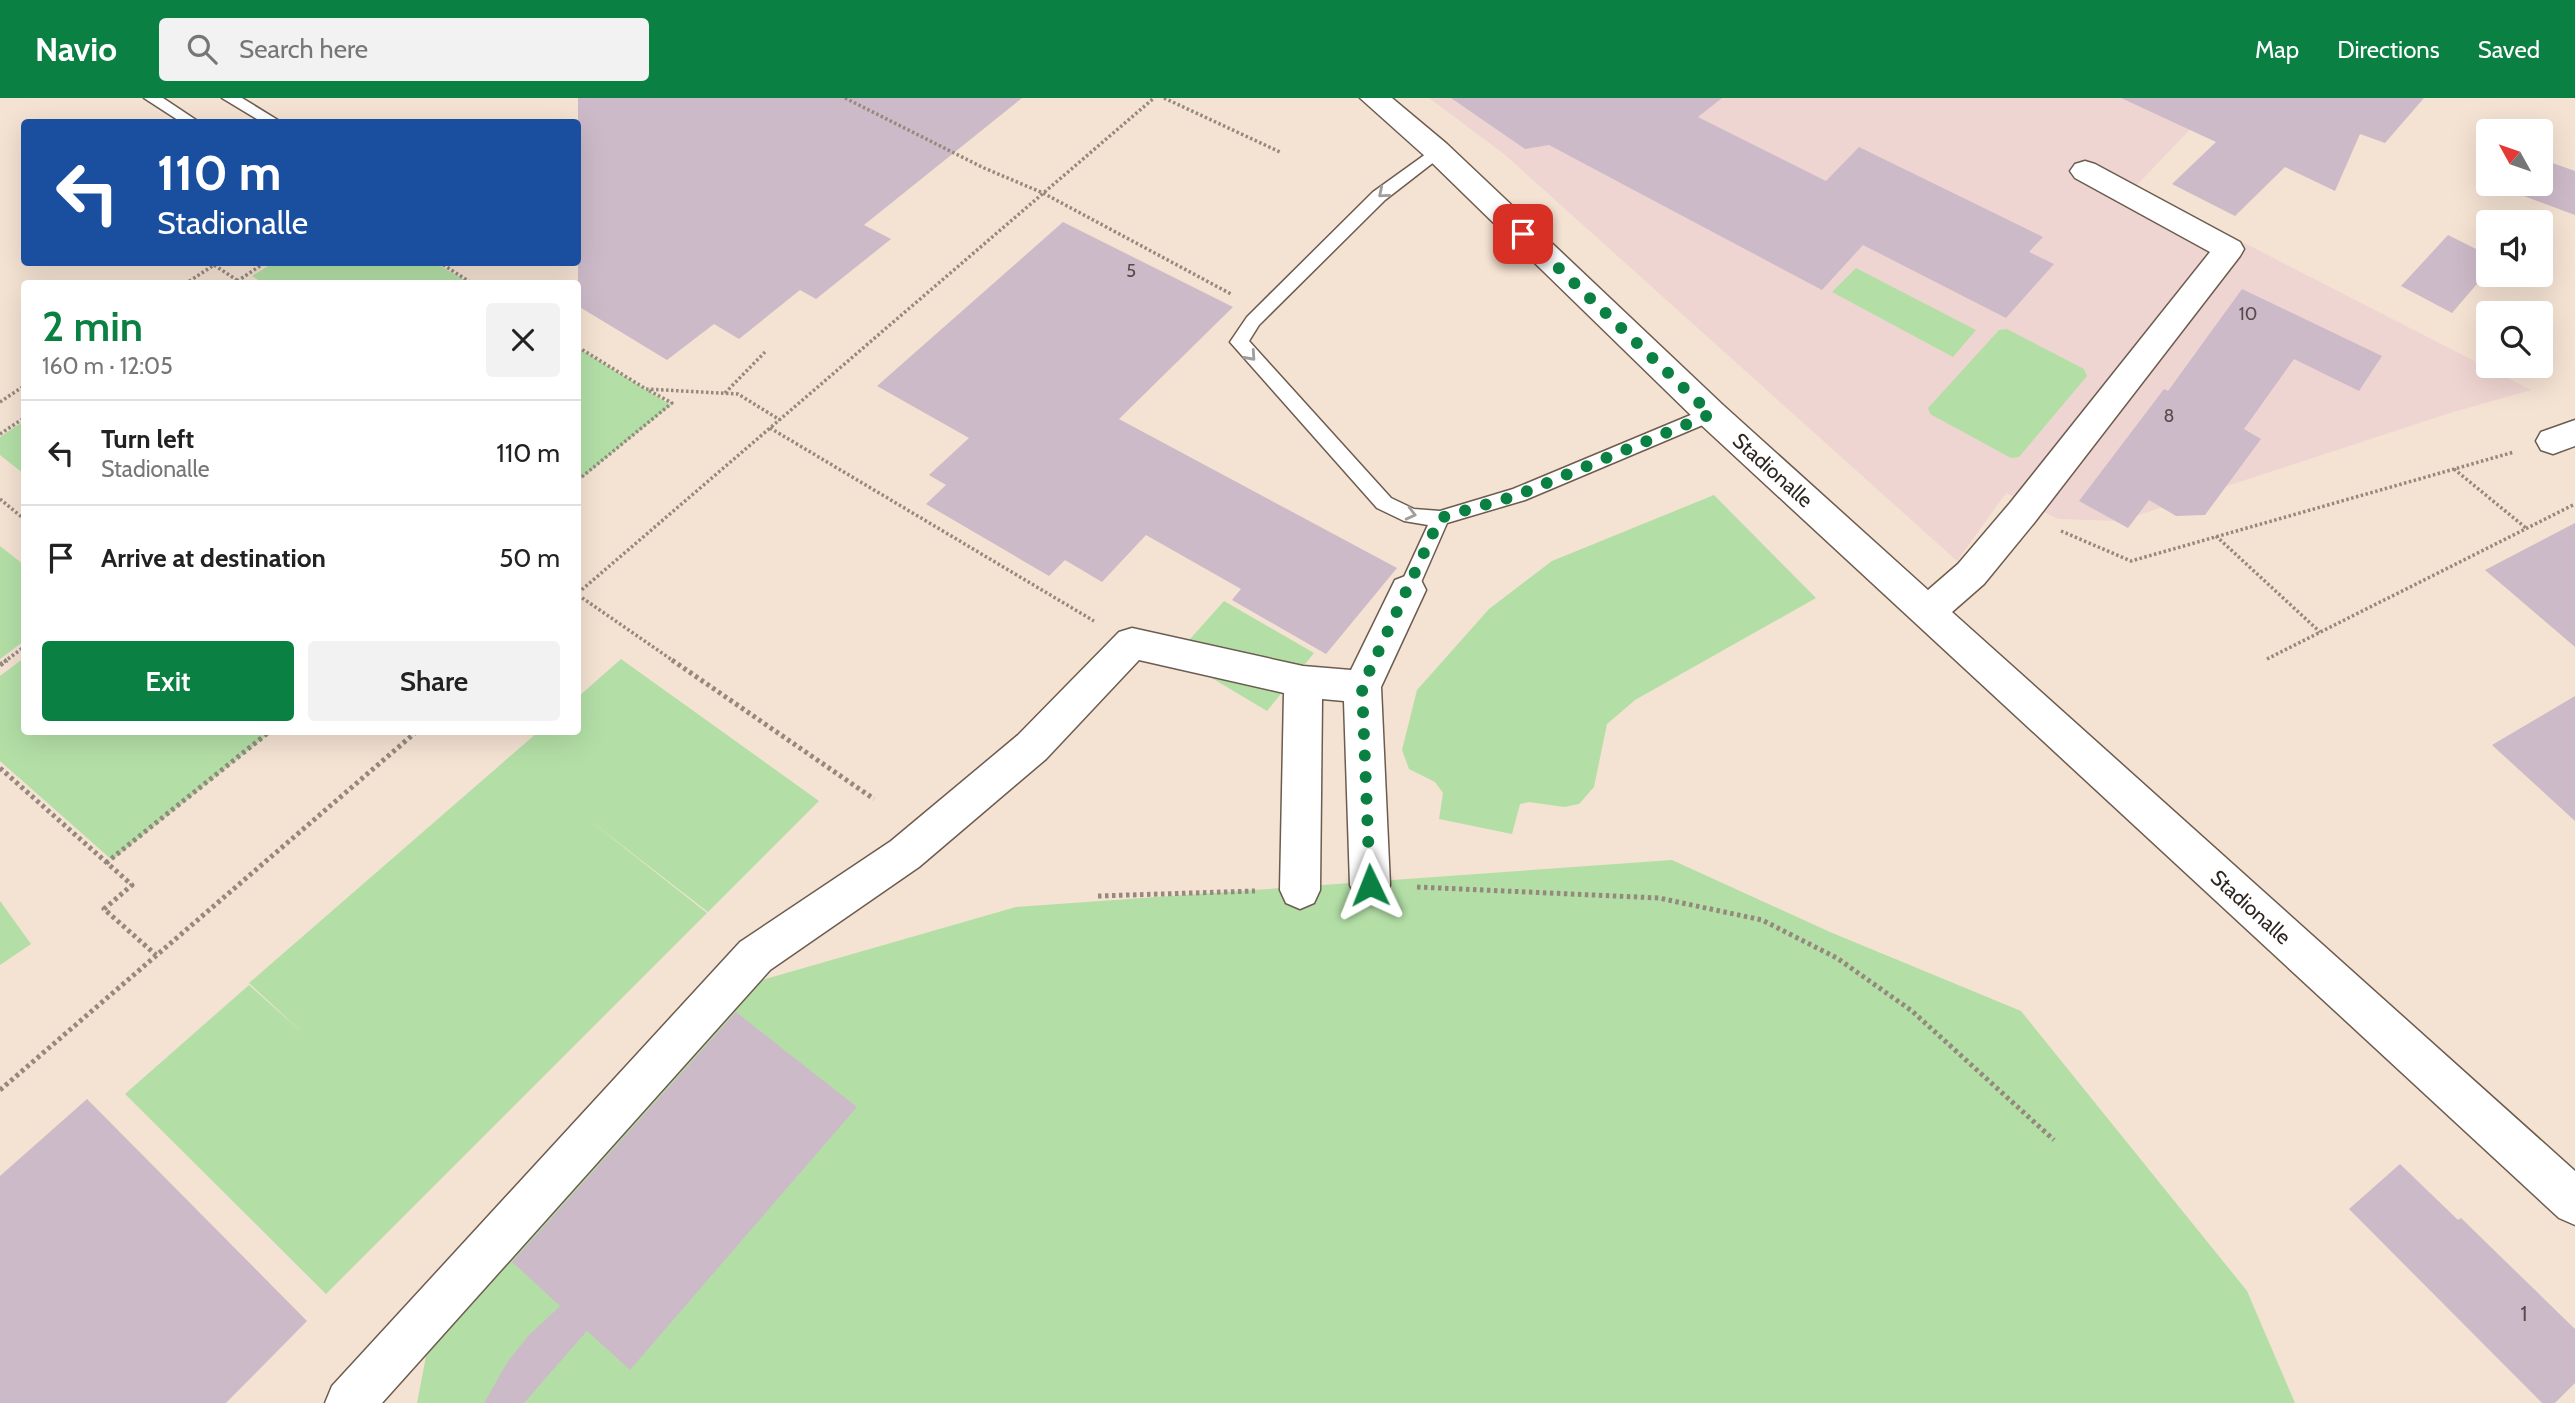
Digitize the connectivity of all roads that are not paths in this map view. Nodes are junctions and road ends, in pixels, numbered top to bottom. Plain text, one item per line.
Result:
1 (152, 98) edge
2 (230, 98) edge
3 (1374, 98) edge
4 (186, 119) edge
5 (268, 119) edge
6 (1437, 151) junction
7 (2085, 171) dead end
8 (1711, 414) junction
9 (1440, 518) junction
10 (1408, 590) joint
11 (1927, 612) junction
12 (1303, 682) junction
13 (1362, 687) junction
14 (1370, 885) road end
15 (1300, 890) road end
16 (2575, 1202) edge
17 (349, 1403) edge

1 - 4 lane
2 - 5 lane
3 - 6 street, Stadionalle
6 - 8 street, Stadionalle
6 -> 9 lane
7 - 11 street
8 - 9 lane
8 - 11 street, Stadionalle
9 - 10 lane
10 - 13 street
11 - 16 street, Stadionalle
12 - 13 street
12 - 15 street
12 - 17 street
13 - 14 street

